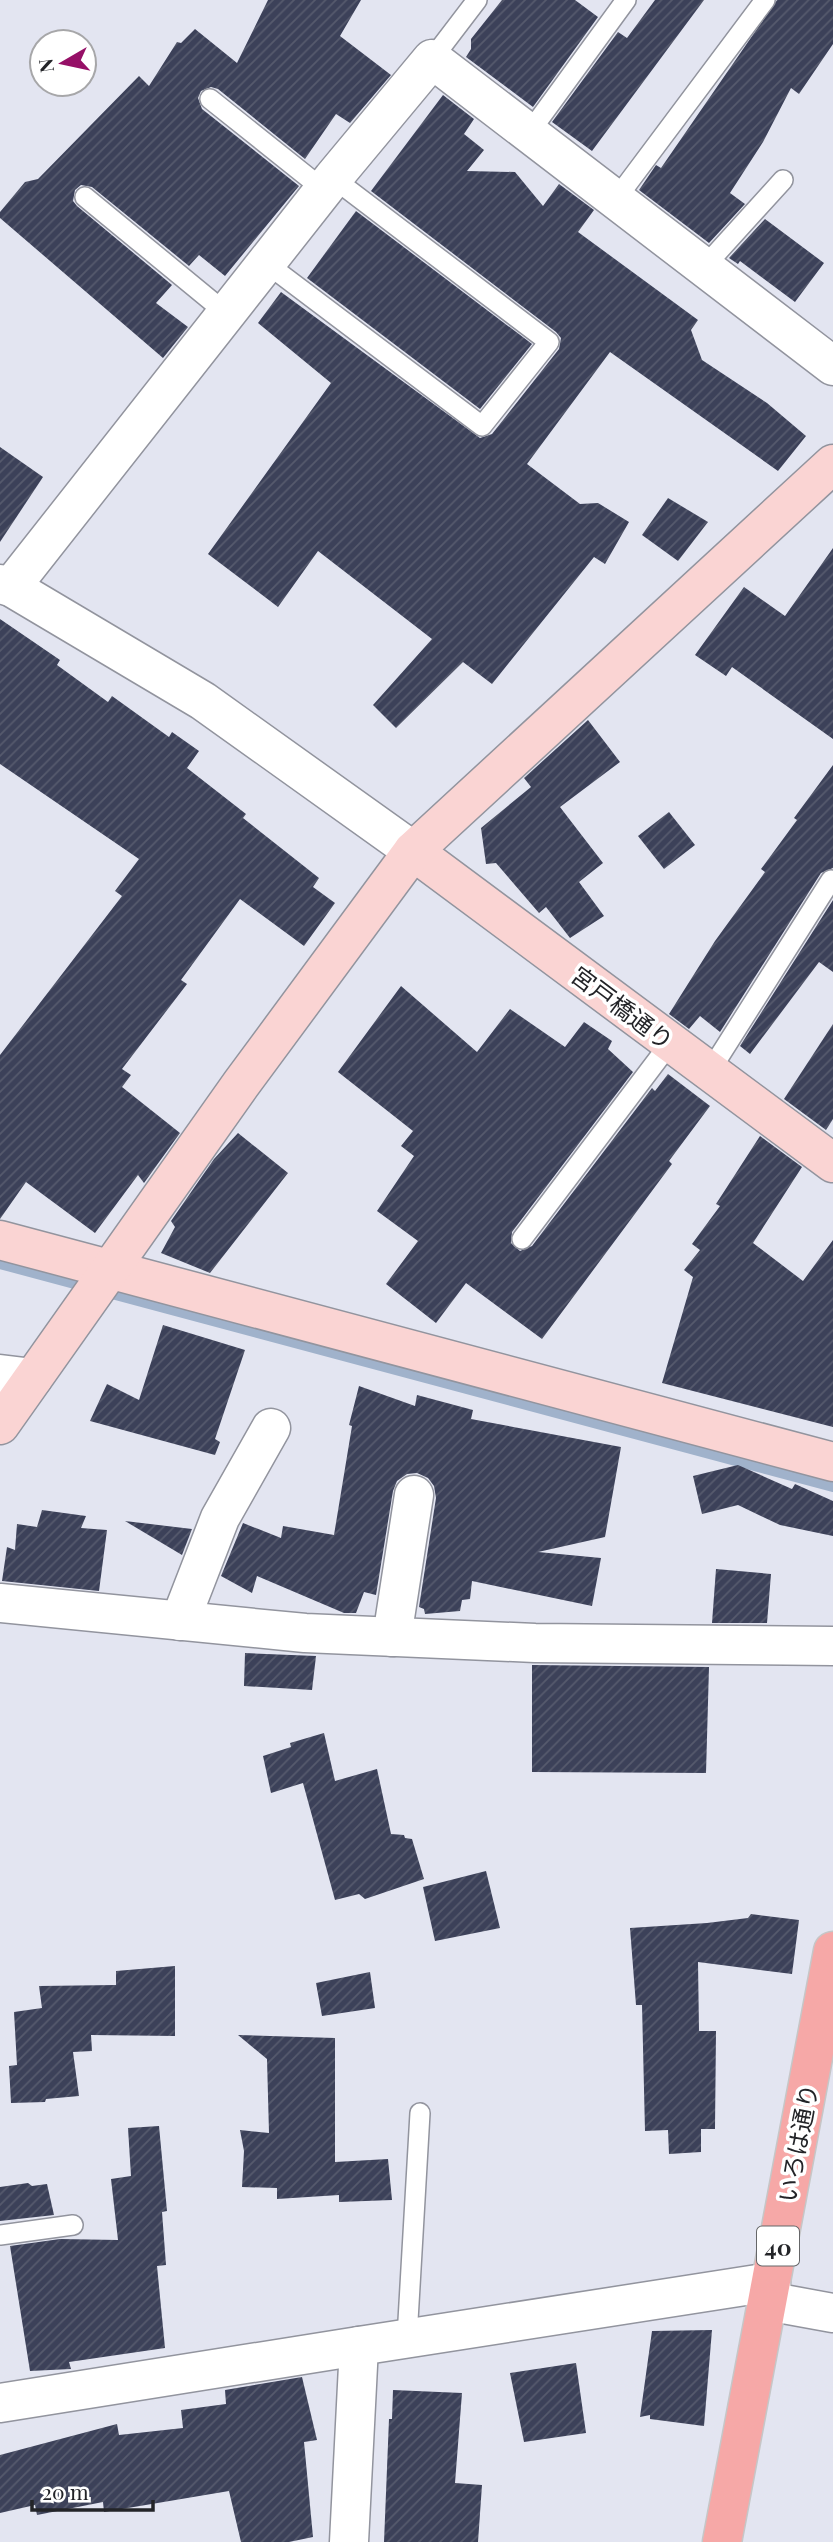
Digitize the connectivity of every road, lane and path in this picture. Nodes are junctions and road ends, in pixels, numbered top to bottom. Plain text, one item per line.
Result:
1 (477, 0) edge
2 (626, 0) edge
3 (765, 0) edge
4 (432, 59) junction
5 (210, 99) dead end
6 (529, 133) junction
7 (783, 180) dead end
8 (328, 184) junction
9 (85, 197) dead end
10 (616, 199) junction
11 (266, 262) junction
12 (704, 267) junction
13 (226, 313) junction
14 (833, 366) edge
15 (833, 464) edge
16 (5, 585) edge
17 (413, 851) junction
18 (831, 880) edge
19 (671, 1042) junction
20 (710, 1070) junction
21 (833, 1163) edge
22 (522, 1239) dead end
23 (0, 1240) edge
24 (109, 1270) junction
25 (17, 1376) edge
26 (0, 1425) edge
27 (271, 1428) dead end
28 (833, 1462) edge
29 (414, 1495) dead end
30 (0, 1603) edge
31 (180, 1620) junction
32 (392, 1637) junction
33 (833, 1646) edge
34 (833, 1951) edge
35 (420, 2113) dead end
36 (73, 2225) dead end
37 (0, 2235) edge
38 (769, 2291) junction
39 (833, 2313) edge
40 (407, 2338) junction
41 (359, 2346) junction
42 (0, 2403) edge
43 (349, 2542) edge
44 (722, 2542) edge

1 - 4 lane
2 - 6 lane
3 - 10 lane
4 - 6 street
4 - 8 street
5 - 8 lane
6 - 10 street
7 - 12 lane
8 - 11 street
8 - 11 lane
9 - 13 lane
10 - 12 street
11 - 13 street
12 - 14 street
13 - 16 street
15 - 17 street
16 - 17 street
17 - 19 street, 宮戸橋通り
17 - 24 street
18 - 20 lane
19 - 20 street, 宮戸橋通り
19 - 22 lane
20 - 21 street, 宮戸橋通り
23 - 24 street
24 - 25 street
24 - 28 street
25 - 26 street
27 - 31 street
29 - 32 street
30 - 31 street
31 - 32 street
32 - 33 street
34 - 38 main road, いろは通り / 40
35 - 40 lane
36 - 37 lane
38 - 39 street
38 - 40 street
38 - 44 main road, いろは通り / 40
40 - 41 street
41 - 42 street
41 - 43 street

